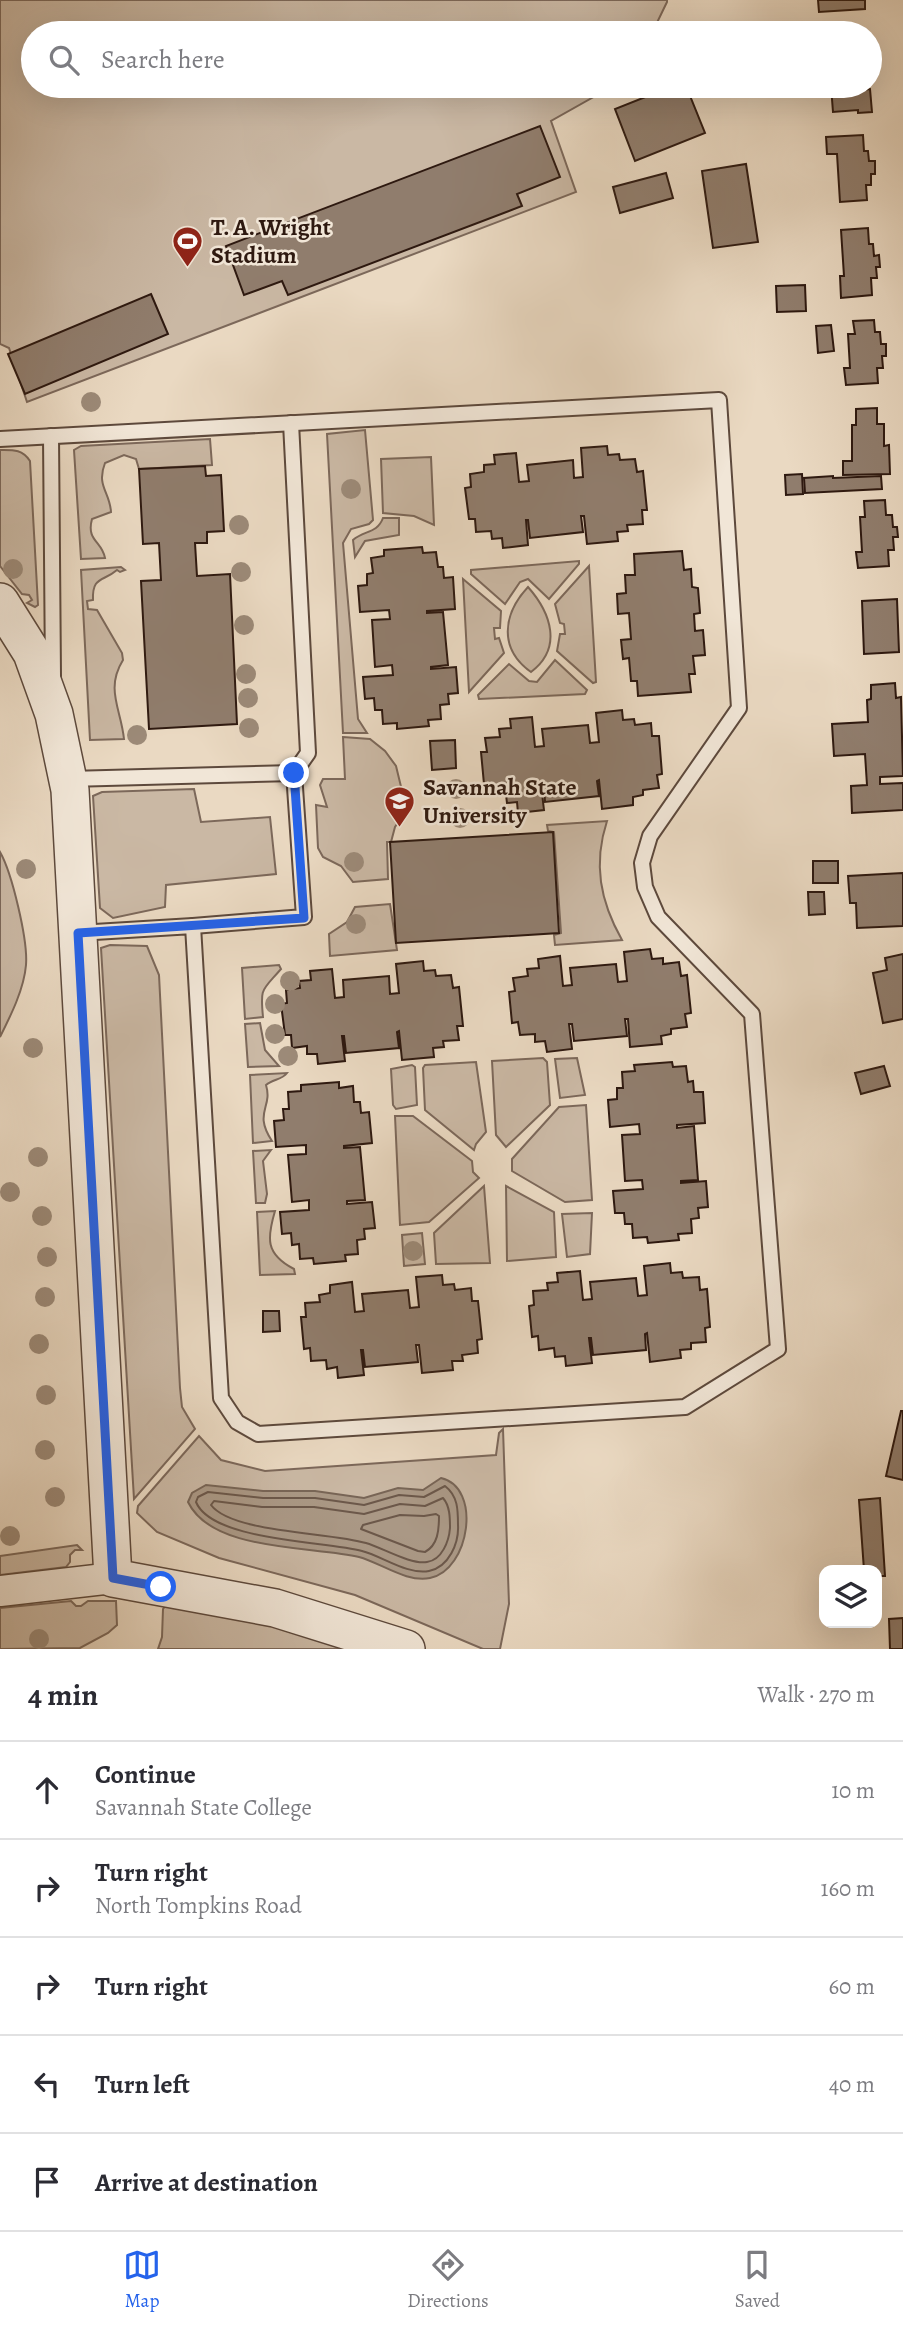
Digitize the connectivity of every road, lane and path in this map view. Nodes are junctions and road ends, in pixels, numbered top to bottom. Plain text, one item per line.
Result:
1 (291, 423) junction
2 (51, 436) junction
3 (0, 439) edge
4 (0, 602) edge
5 (54, 714) junction
6 (294, 773) junction
7 (68, 779) junction
8 (193, 926) junction
9 (78, 933) junction
10 (113, 1578) junction
11 (0, 1591) edge
12 (406, 1649) edge

1 - 2 lane
1 - 6 lane
1 - 8 lane
2 - 3 lane
2 - 5 lane
4 - 5 street
5 - 7 street
6 - 7 lane
6 - 8 lane
7 - 9 street
8 - 9 lane
9 - 10 street
10 - 11 street
10 - 12 street

